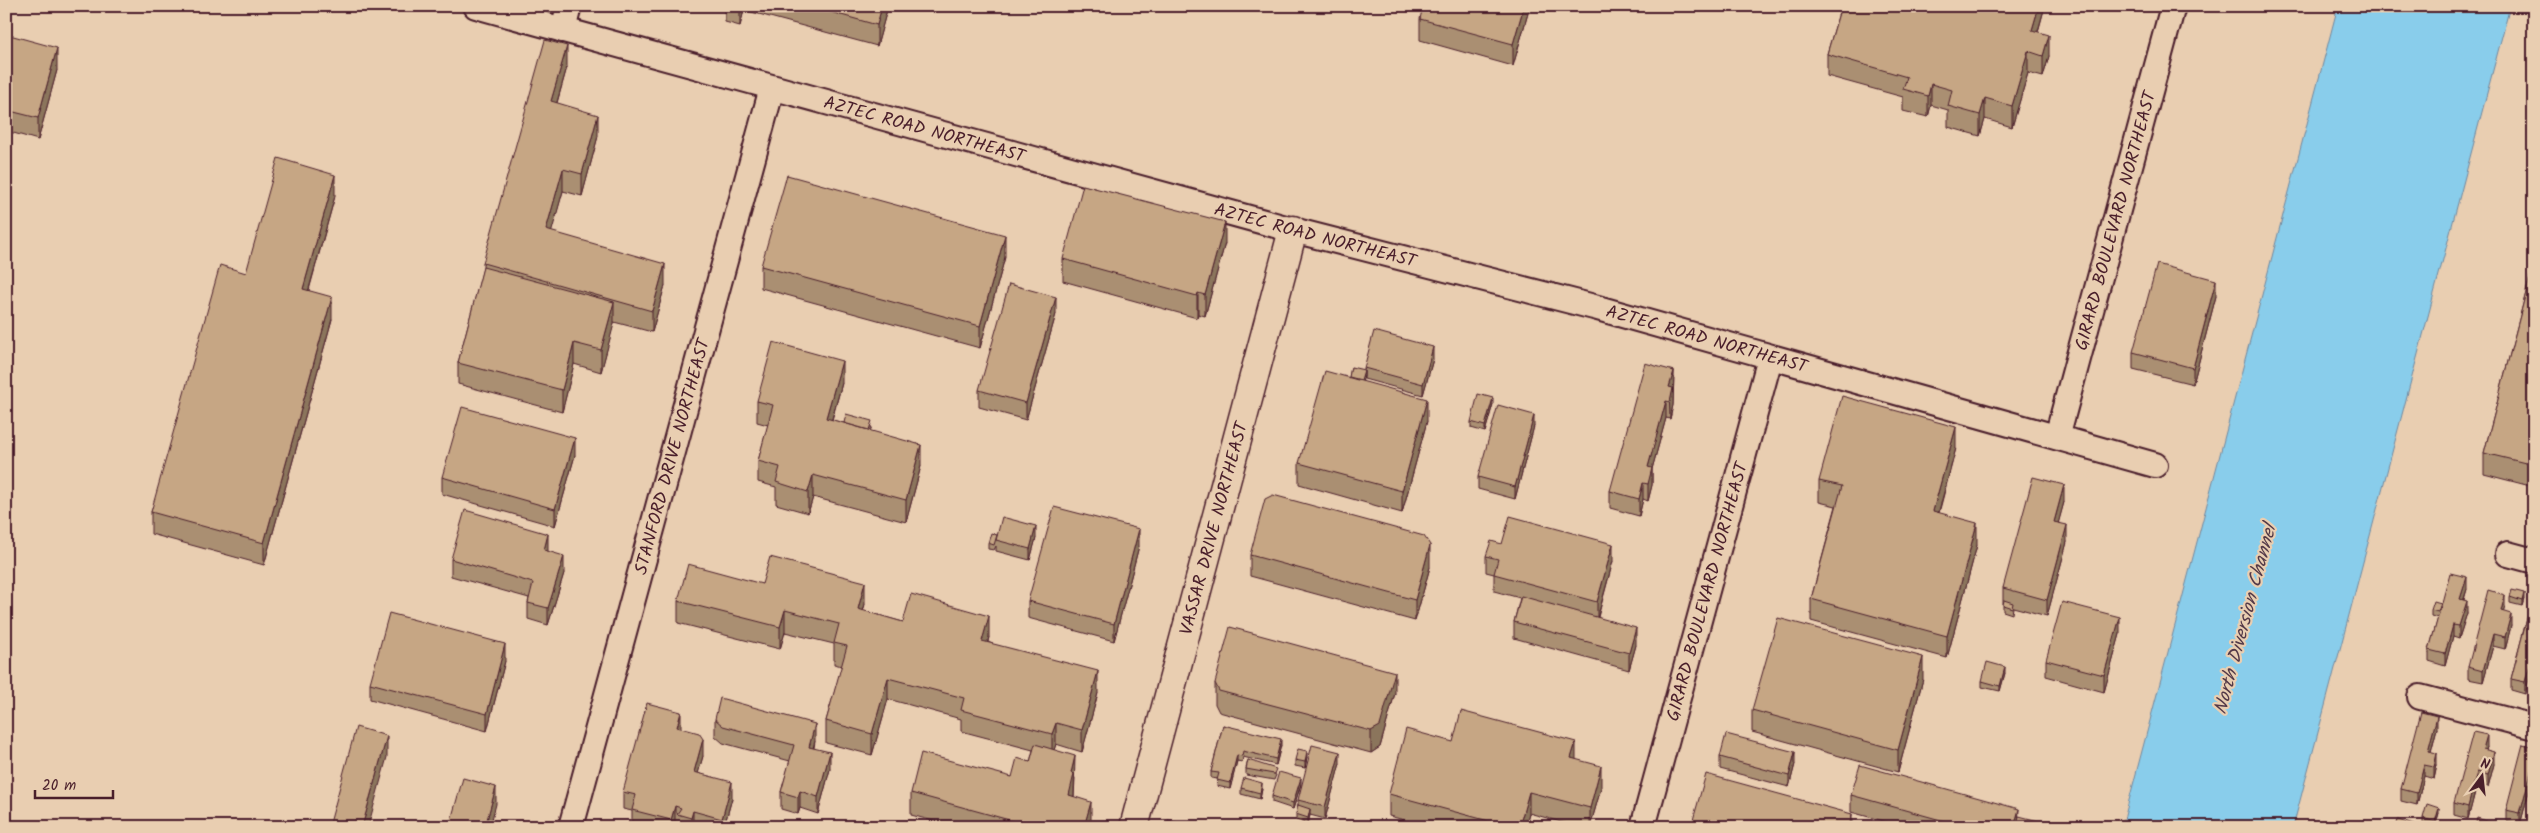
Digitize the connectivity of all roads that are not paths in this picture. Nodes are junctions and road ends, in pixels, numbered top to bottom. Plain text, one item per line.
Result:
1 (476, 6) edge
2 (569, 6) edge
3 (2173, 6) edge
4 (563, 30) junction
5 (772, 88) junction
6 (1293, 230) junction
7 (1770, 358) junction
8 (2057, 437) junction
9 (2155, 465) dead end
10 (2508, 554) dead end
11 (2534, 561) edge
12 (2420, 697) dead end
13 (2534, 728) edge
14 (571, 827) edge
15 (1134, 827) edge
16 (1643, 827) edge

1 - 4 street, AZTEC ROAD NORTHEAST
2 - 4 street
3 - 8 street, GIRARD BOULEVARD NORTHEAST
4 - 5 street, AZTEC ROAD NORTHEAST
5 - 6 street, AZTEC ROAD NORTHEAST
5 - 14 street, STANFORD DRIVE NORTHEAST
6 - 7 street, AZTEC ROAD NORTHEAST
6 - 15 street, VASSAR DRIVE NORTHEAST
7 - 8 street, AZTEC ROAD NORTHEAST
7 - 16 street, GIRARD BOULEVARD NORTHEAST
8 - 9 street, AZTEC ROAD NORTHEAST
10 - 11 street
12 - 13 street

